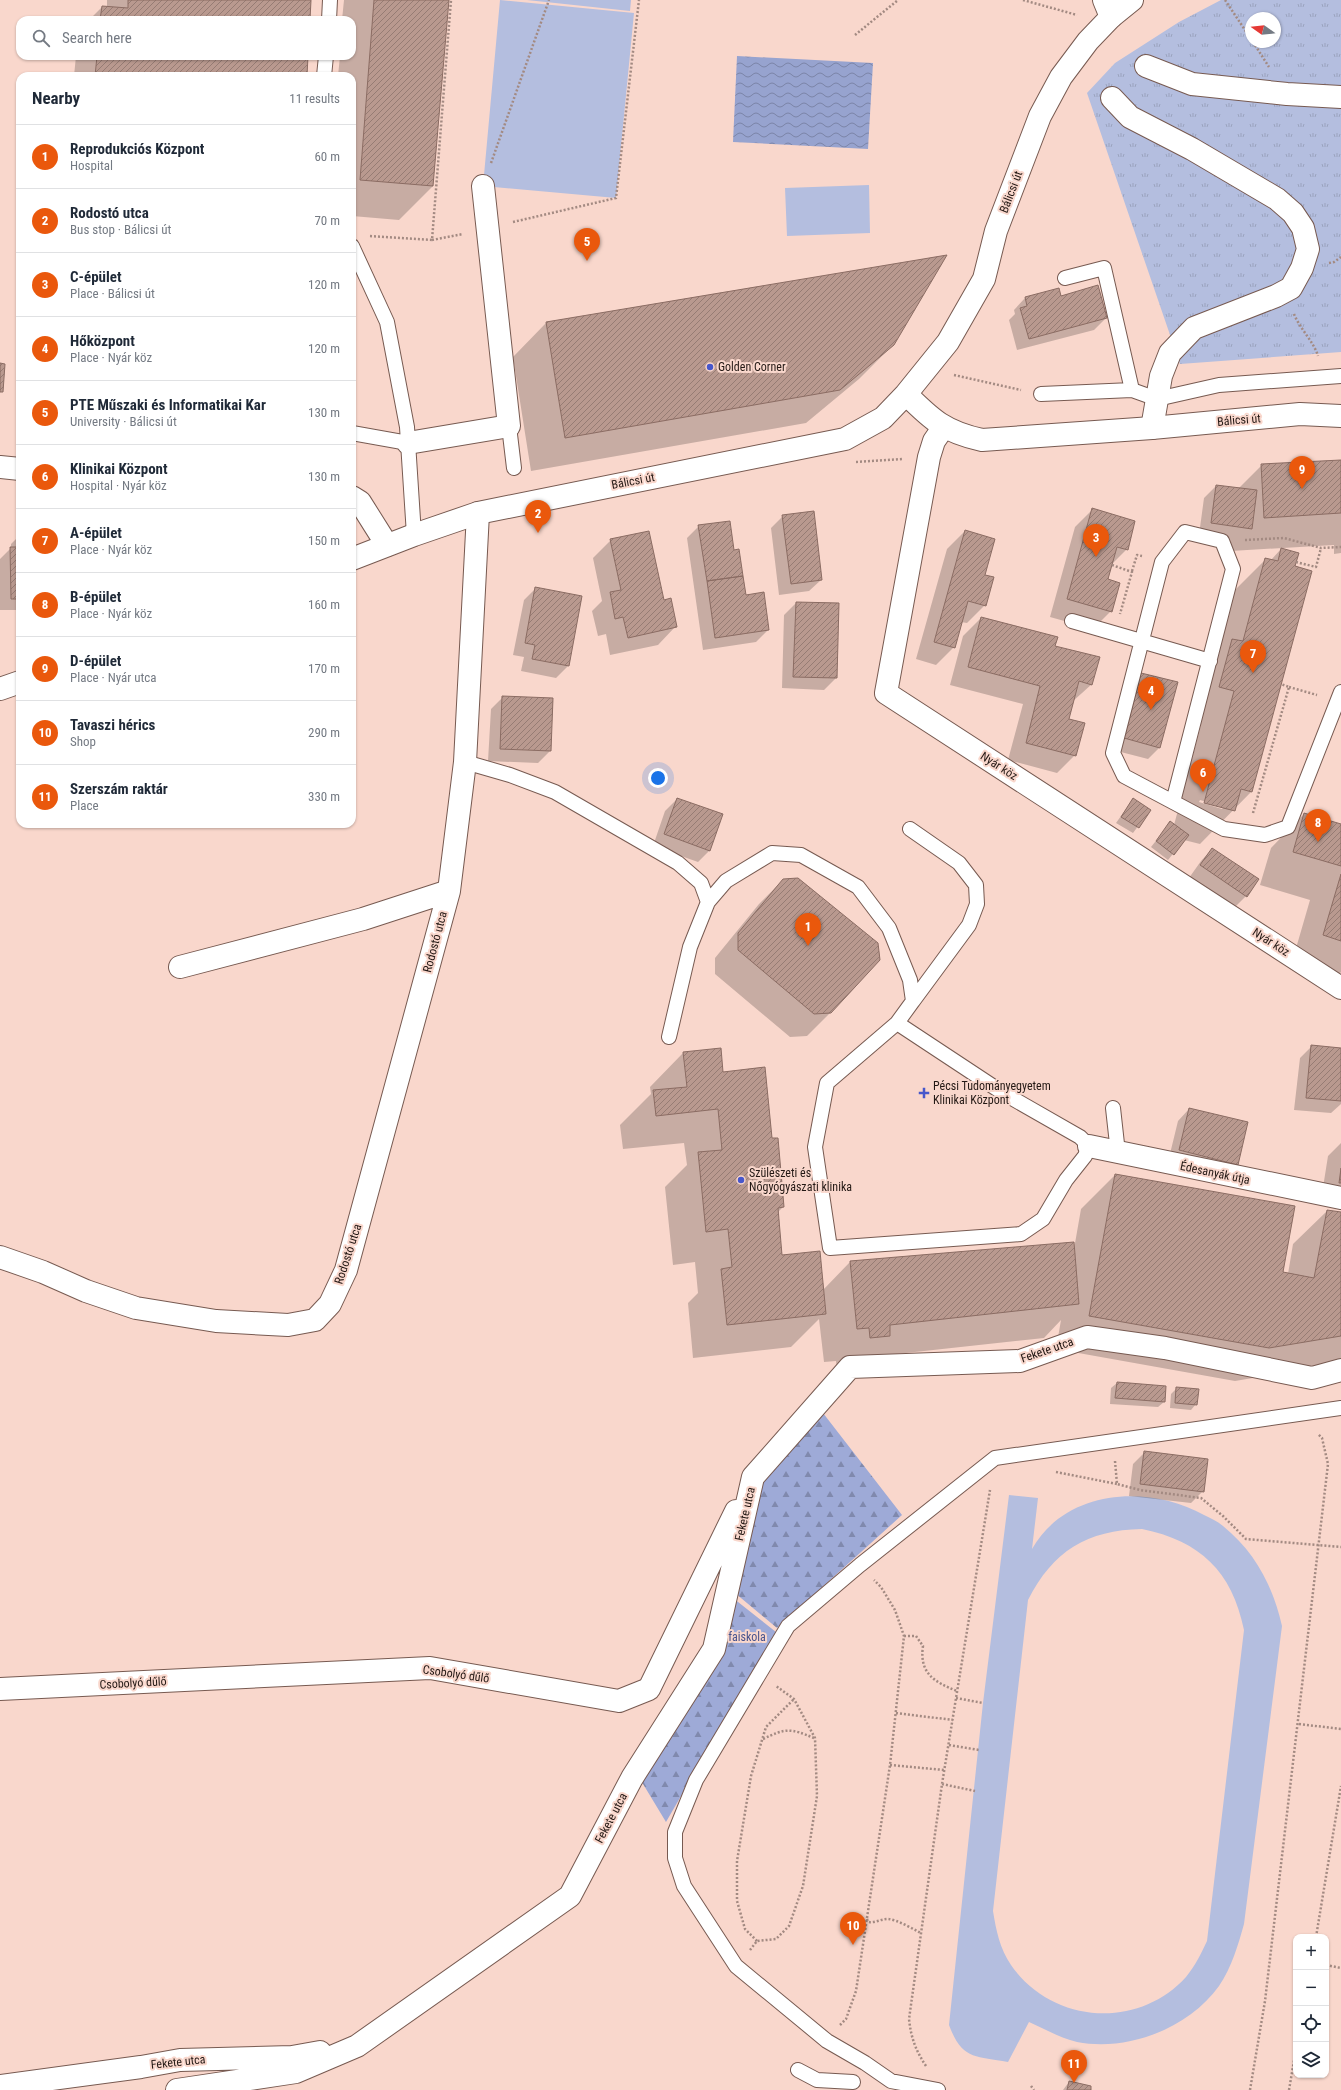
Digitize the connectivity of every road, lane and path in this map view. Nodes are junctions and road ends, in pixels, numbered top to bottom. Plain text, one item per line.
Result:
1 (330, 0) edge
2 (451, 0) edge
3 (549, 0) edge
4 (639, 0) edge
5 (898, 0) edge
6 (1023, 0) edge
7 (1132, 0) edge
8 (1226, 0) edge
9 (1106, 6) edge
10 (329, 16) edge
11 (1245, 30) edge
12 (856, 35) dead end
13 (326, 60) edge
14 (1146, 66) dead end
15 (324, 72) edge
16 (1112, 98) dead end
17 (1341, 98) edge
18 (483, 186) joint
19 (488, 228) junction
20 (432, 240) junction
21 (356, 245) edge
22 (356, 255) edge
23 (1066, 278) dead end
24 (1295, 309) dead end
25 (951, 374) dead end
26 (1341, 376) edge
27 (1320, 377) junction
28 (1132, 390) junction
29 (906, 394) junction
30 (1041, 394) joint
31 (1157, 399) junction
32 (1341, 416) edge
33 (509, 426) junction
34 (943, 428) junction
35 (1152, 428) junction
36 (356, 434) edge
37 (408, 443) junction
38 (929, 457) junction
39 (854, 463) dead end
40 (0, 467) edge
41 (16, 468) edge
42 (514, 468) dead end
43 (356, 500) edge
44 (478, 513) junction
45 (414, 535) junction
46 (1222, 541) junction
47 (387, 545) junction
48 (1341, 547) edge
49 (1321, 548) junction
50 (356, 557) edge
51 (1296, 562) dead end
52 (1112, 565) dead end
53 (1072, 621) dead end
54 (1115, 633) junction
55 (1141, 641) junction
56 (1210, 661) junction
57 (16, 683) edge
58 (1281, 684) dead end
59 (1289, 687) junction
60 (0, 689) edge
61 (1339, 696) edge
62 (465, 762) junction
63 (1173, 802) junction
64 (910, 829) dead end
65 (1247, 832) junction
66 (449, 891) junction
67 (708, 902) junction
68 (180, 967) dead end
69 (1341, 988) edge
70 (913, 1001) junction
71 (897, 1023) junction
72 (669, 1037) dead end
73 (1113, 1108) dead end
74 (1089, 1146) junction
75 (1118, 1153) junction
76 (1341, 1198) edge
77 (0, 1257) edge
78 (1341, 1370) edge
79 (1341, 1408) edge
80 (1314, 1428) dead end
81 (1113, 1441) junction
82 (995, 1458) junction
83 (1055, 1472) dead end
84 (753, 1477) junction
85 (1117, 1484) junction
86 (1319, 1546) junction
87 (1341, 1547) edge
88 (860, 1565) junction
89 (904, 1636) junction
90 (760, 1674) junction
91 (0, 1689) edge
92 (957, 1691) junction
93 (956, 1698) junction
94 (794, 1699) junction
95 (983, 1703) dead end
96 (896, 1714) junction
97 (953, 1720) junction
98 (1299, 1724) junction
99 (1341, 1730) edge
100 (815, 1738) junction
101 (762, 1739) junction
102 (949, 1744) junction
103 (979, 1750) dead end
104 (890, 1765) junction
105 (944, 1770) junction
106 (942, 1784) junction
107 (1341, 1786) edge
108 (975, 1791) dead end
109 (1337, 1810) junction
110 (1341, 1811) edge
111 (867, 1918) junction
112 (921, 1933) junction
113 (1316, 1934) edge
114 (757, 1941) junction
115 (736, 1966) junction
116 (1329, 1966) edge
117 (1341, 1968) edge
118 (827, 2041) junction
119 (358, 2046) junction
120 (865, 2063) junction
121 (1293, 2067) edge
122 (928, 2069) dead end
123 (798, 2070) dead end
124 (0, 2086) edge
125 (852, 2086) edge
126 (1032, 2086) dead end
127 (177, 2090) edge
128 (938, 2090) edge
129 (1034, 2090) edge
130 (1250, 2090) edge
131 (1289, 2090) edge

1 - 10 lane
2 - 20 path
3 - 18 path
4 - 19 path
5 - 12 path
6 - 9 path
7 - 9 street, Bálicsi út
8 - 11 path
9 - 29 street, Bálicsi út
13 - 15 lane
14 - 17 street
16 - 31 street
18 - 19 street
19 - 20 path
19 - 33 street
20 - 21 path
22 - 37 lane
23 - 28 lane
24 - 27 path
25 - 30 path
26 - 27 lane
27 - 31 lane
28 - 30 lane
28 - 31 lane
29 - 34 street, Bálicsi út
29 - 44 street, Bálicsi út
31 - 35 street
32 - 35 street, Bálicsi út
33 - 37 street
33 - 42 lane
34 - 35 street, Bálicsi út
34 - 38 street, Nyár köz
36 - 37 lane
37 - 45 lane
38 - 39 path
38 - 69 street, Nyár köz
40 - 41 street
43 - 47 street
44 - 45 street, Bálicsi út
44 - 62 street, Rodostó utca
45 - 47 street, Bálicsi út
46 - 49 path
46 - 55 lane
46 - 56 lane
47 - 50 street, Bálicsi út
48 - 49 path
49 - 51 path
52 - 54 path
53 - 54 lane
54 - 55 lane
55 - 56 lane
55 - 63 lane
56 - 63 lane
57 - 60 street
58 - 59 path
59 - 61 path
59 - 65 path
61 - 65 lane
62 - 66 street, Rodostó utca
62 - 67 lane
63 - 65 lane
64 - 70 lane
66 - 68 street, Rodostó utca
66 - 77 street, Rodostó utca
67 - 70 lane
67 - 72 lane
70 - 71 lane
71 - 74 lane
71 - 74 lane
73 - 75 lane
74 - 75 street, Édesanyák útja
75 - 76 street, Édesanyák útja
78 - 84 street, Fekete utca
79 - 81 lane
80 - 86 path
81 - 82 lane
81 - 85 path
82 - 88 lane
82 - 92 path
83 - 85 path
84 - 91 street, Csobolyó dűlő
84 - 119 street, Fekete utca
85 - 86 path
86 - 87 path
86 - 98 path
88 - 89 path
88 - 90 lane
89 - 92 path
89 - 96 path
90 - 94 path
90 - 115 lane
92 - 93 path
93 - 95 path
93 - 97 path
94 - 100 path
94 - 101 path
96 - 97 path
96 - 104 path
97 - 102 path
98 - 99 path
98 - 130 path
100 - 101 path
100 - 114 path
101 - 114 path
102 - 103 path
102 - 105 path
104 - 105 path
104 - 111 path
105 - 106 path
106 - 108 path
106 - 112 path
107 - 109 path
109 - 110 path
109 - 113 path
111 - 112 path
111 - 118 path
112 - 122 path
114 - 115 path
115 - 118 lane
116 - 117 path
118 - 120 lane
119 - 124 street, Fekete utca
119 - 127 street, Fekete utca
120 - 125 lane
120 - 128 lane
121 - 131 path
123 - 125 lane
126 - 129 path

